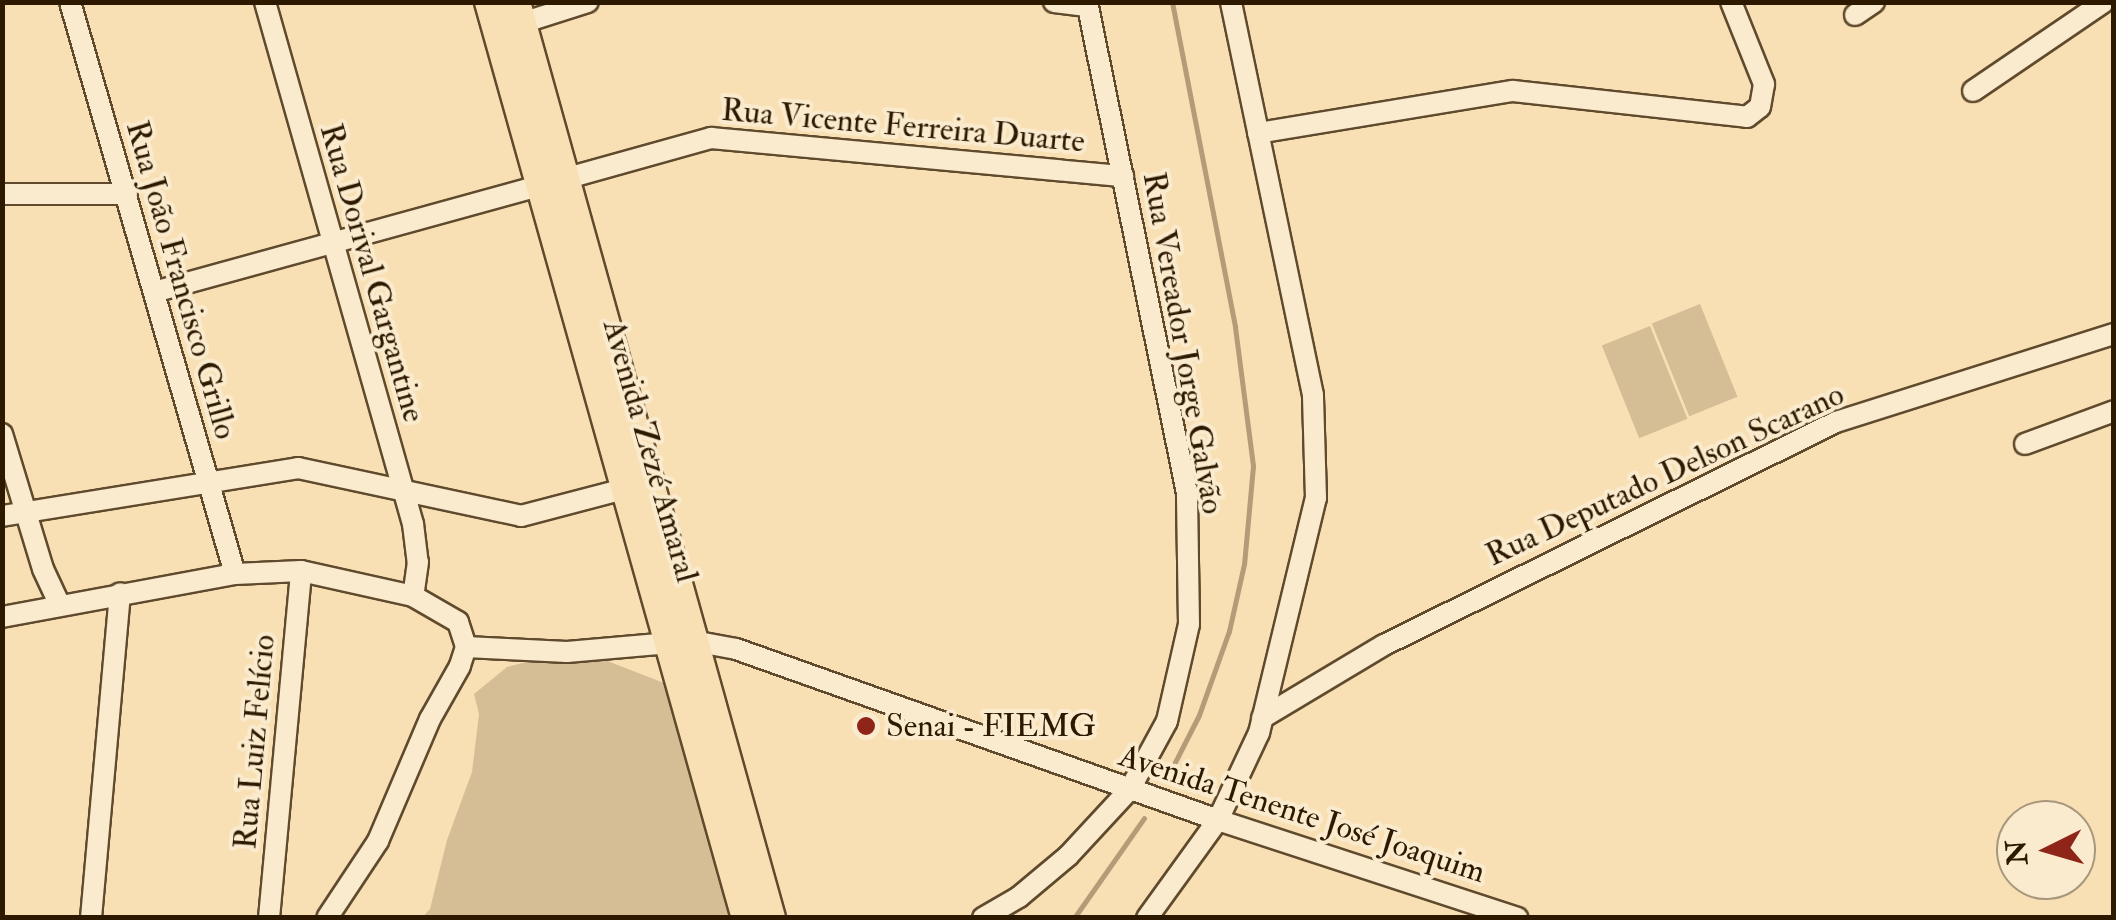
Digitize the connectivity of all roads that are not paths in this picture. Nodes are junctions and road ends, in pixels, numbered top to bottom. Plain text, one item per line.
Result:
1 (70, 2) edge
2 (265, 2) edge
3 (489, 2) edge
4 (588, 2) edge
5 (1054, 2) edge
6 (1230, 2) edge
7 (1731, 2) edge
8 (1874, 2) edge
9 (2104, 2) edge
10 (1087, 4) edge
11 (519, 13) edge
12 (1856, 14) dead end
13 (1972, 91) dead end
14 (1258, 133) junction
15 (1123, 176) junction
16 (551, 182) junction
17 (2, 194) edge
18 (127, 194) junction
19 (332, 245) junction
20 (154, 292) junction
21 (2114, 334) edge
22 (2114, 411) edge
23 (2, 434) edge
24 (2025, 444) dead end
25 (208, 482) junction
26 (403, 490) junction
27 (638, 491) junction
28 (24, 512) junction
29 (2, 516) edge
30 (300, 572) junction
31 (235, 574) junction
32 (120, 593) junction
33 (412, 596) junction
34 (60, 605) junction
35 (2, 617) edge
36 (681, 644) junction
37 (466, 647) junction
38 (1262, 718) junction
39 (1130, 789) junction
40 (1218, 820) junction
41 (91, 918) edge
42 (269, 918) edge
43 (327, 918) edge
44 (746, 918) edge
45 (772, 918) edge
46 (983, 918) edge
47 (1146, 918) edge
48 (1517, 918) edge

1 - 18 street, Rua João Francisco Grillo
2 - 19 street, Rua Dorival Gargantine
3 - 16 main road, Avenida Zezé Amaral
4 - 11 street
5 - 10 street
6 - 14 street
7 - 14 street
8 - 12 street
9 - 13 street
10 - 15 street, Rua Vereador Jorge Galvão
11 - 16 main road, Avenida Zezé Amaral
14 - 38 street
15 - 16 street, Rua Vicente Ferreira Duarte
15 - 39 street, Rua Vereador Jorge Galvão
16 - 19 street, Rua Vicente Ferreira Duarte
16 - 27 main road, Avenida Zezé Amaral
17 - 18 street
18 - 20 street, Rua João Francisco Grillo
19 - 20 street, Rua Vicente Ferreira Duarte
19 - 26 street, Rua Dorival Gargantine
20 - 25 street, Rua João Francisco Grillo
21 - 38 street, Rua Deputado Delson Scarano
22 - 24 street
23 - 28 street
25 - 26 street
25 - 28 street
25 - 31 street, Rua João Francisco Grillo
26 - 27 street
26 - 33 street, Rua Dorival Gargantine
27 - 36 main road, Avenida Zezé Amaral
28 - 29 street
28 - 34 street
30 - 31 street
30 - 33 street
30 - 42 street, Rua Luiz Felício
31 - 32 street
32 - 34 street
32 - 41 street
33 - 37 street
34 - 35 street
36 - 37 street, Avenida Tenente José Joaquim
36 - 39 street, Avenida Tenente José Joaquim
36 - 44 main road, Avenida Zezé Amaral
36 - 45 main road, Avenida Zezé Amaral
37 - 43 street
38 - 40 street
39 - 40 street, Avenida Tenente José Joaquim
39 - 46 street, Rua Vereador Jorge Galvão
40 - 47 street
40 - 48 street, Avenida Tenente José Joaquim

